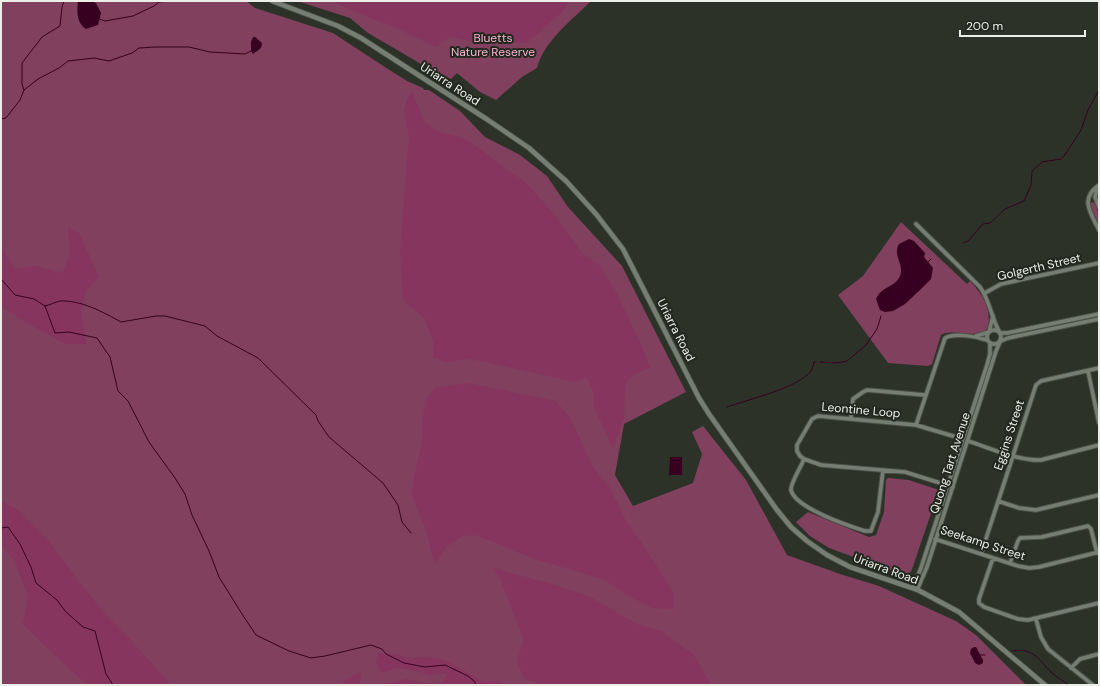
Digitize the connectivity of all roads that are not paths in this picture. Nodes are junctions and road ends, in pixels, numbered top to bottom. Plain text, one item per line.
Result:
1 (272, 1) edge
2 (1099, 185) edge
3 (1096, 201) junction
4 (1088, 203) junction
5 (1099, 208) edge
6 (916, 224) dead end
7 (1099, 230) edge
8 (1099, 263) edge
9 (985, 293) junction
10 (1099, 314) edge
11 (993, 316) junction
12 (1099, 319) edge
13 (989, 332) junction
14 (1000, 332) junction
15 (975, 336) junction
16 (989, 341) junction
17 (1000, 341) junction
18 (1099, 368) edge
19 (1088, 371) junction
20 (925, 395) junction
21 (851, 418) junction
22 (1099, 423) edge
23 (916, 425) junction
24 (963, 439) junction
25 (968, 441) junction
26 (1099, 446) edge
27 (1013, 455) junction
28 (804, 459) junction
29 (883, 470) junction
30 (948, 486) junction
31 (952, 487) junction
32 (1099, 495) edge
33 (998, 501) junction
34 (931, 538) junction
35 (936, 539) junction
36 (1098, 553) edge
37 (981, 554) junction
38 (993, 558) junction
39 (1010, 564) junction
40 (915, 589) junction
41 (1099, 603) edge
42 (1036, 619) junction
43 (1099, 654) edge
44 (1071, 668) junction
45 (1045, 685) edge
46 (1093, 685) edge

1 - 40 street, Uriarra Road
2 - 3 street
2 - 4 street
3 - 4 street
3 - 5 street
4 - 7 street
6 - 9 street
8 - 9 street, Golgerth Street
9 - 11 street
10 - 14 street
11 - 13 street
11 - 14 street
12 - 17 street
13 - 14 street
13 - 15 street
13 - 16 street
14 - 17 street
15 - 16 street
15 - 20 street
16 - 17 street
16 - 24 street, Quong Tart Avenue
17 - 25 street, Quong Tart Avenue
18 - 19 street, Eggins Street
19 - 22 street
19 - 27 street, Eggins Street
20 - 21 street
20 - 23 street
21 - 23 street, Leontine Loop
21 - 28 street, Leontine Loop
23 - 24 street, Leontine Loop
24 - 30 street, Quong Tart Avenue
25 - 27 street
25 - 31 street, Quong Tart Avenue
26 - 27 street
27 - 33 street, Eggins Street
28 - 29 street
28 - 29 street
29 - 30 street
30 - 31 street
30 - 34 street, Quong Tart Avenue
31 - 35 street, Quong Tart Avenue
32 - 33 street
33 - 37 street, Eggins Street
34 - 35 street, Seekamp Street
34 - 40 street, Quong Tart Avenue
35 - 37 street, Seekamp Street
35 - 40 street, Quong Tart Avenue
36 - 39 street, Seekamp Street
36 - 39 street
37 - 38 street, Seekamp Street
38 - 39 street, Seekamp Street
38 - 42 street
40 - 45 street, Uriarra Road
41 - 42 street
42 - 44 street
43 - 44 street
44 - 46 street

